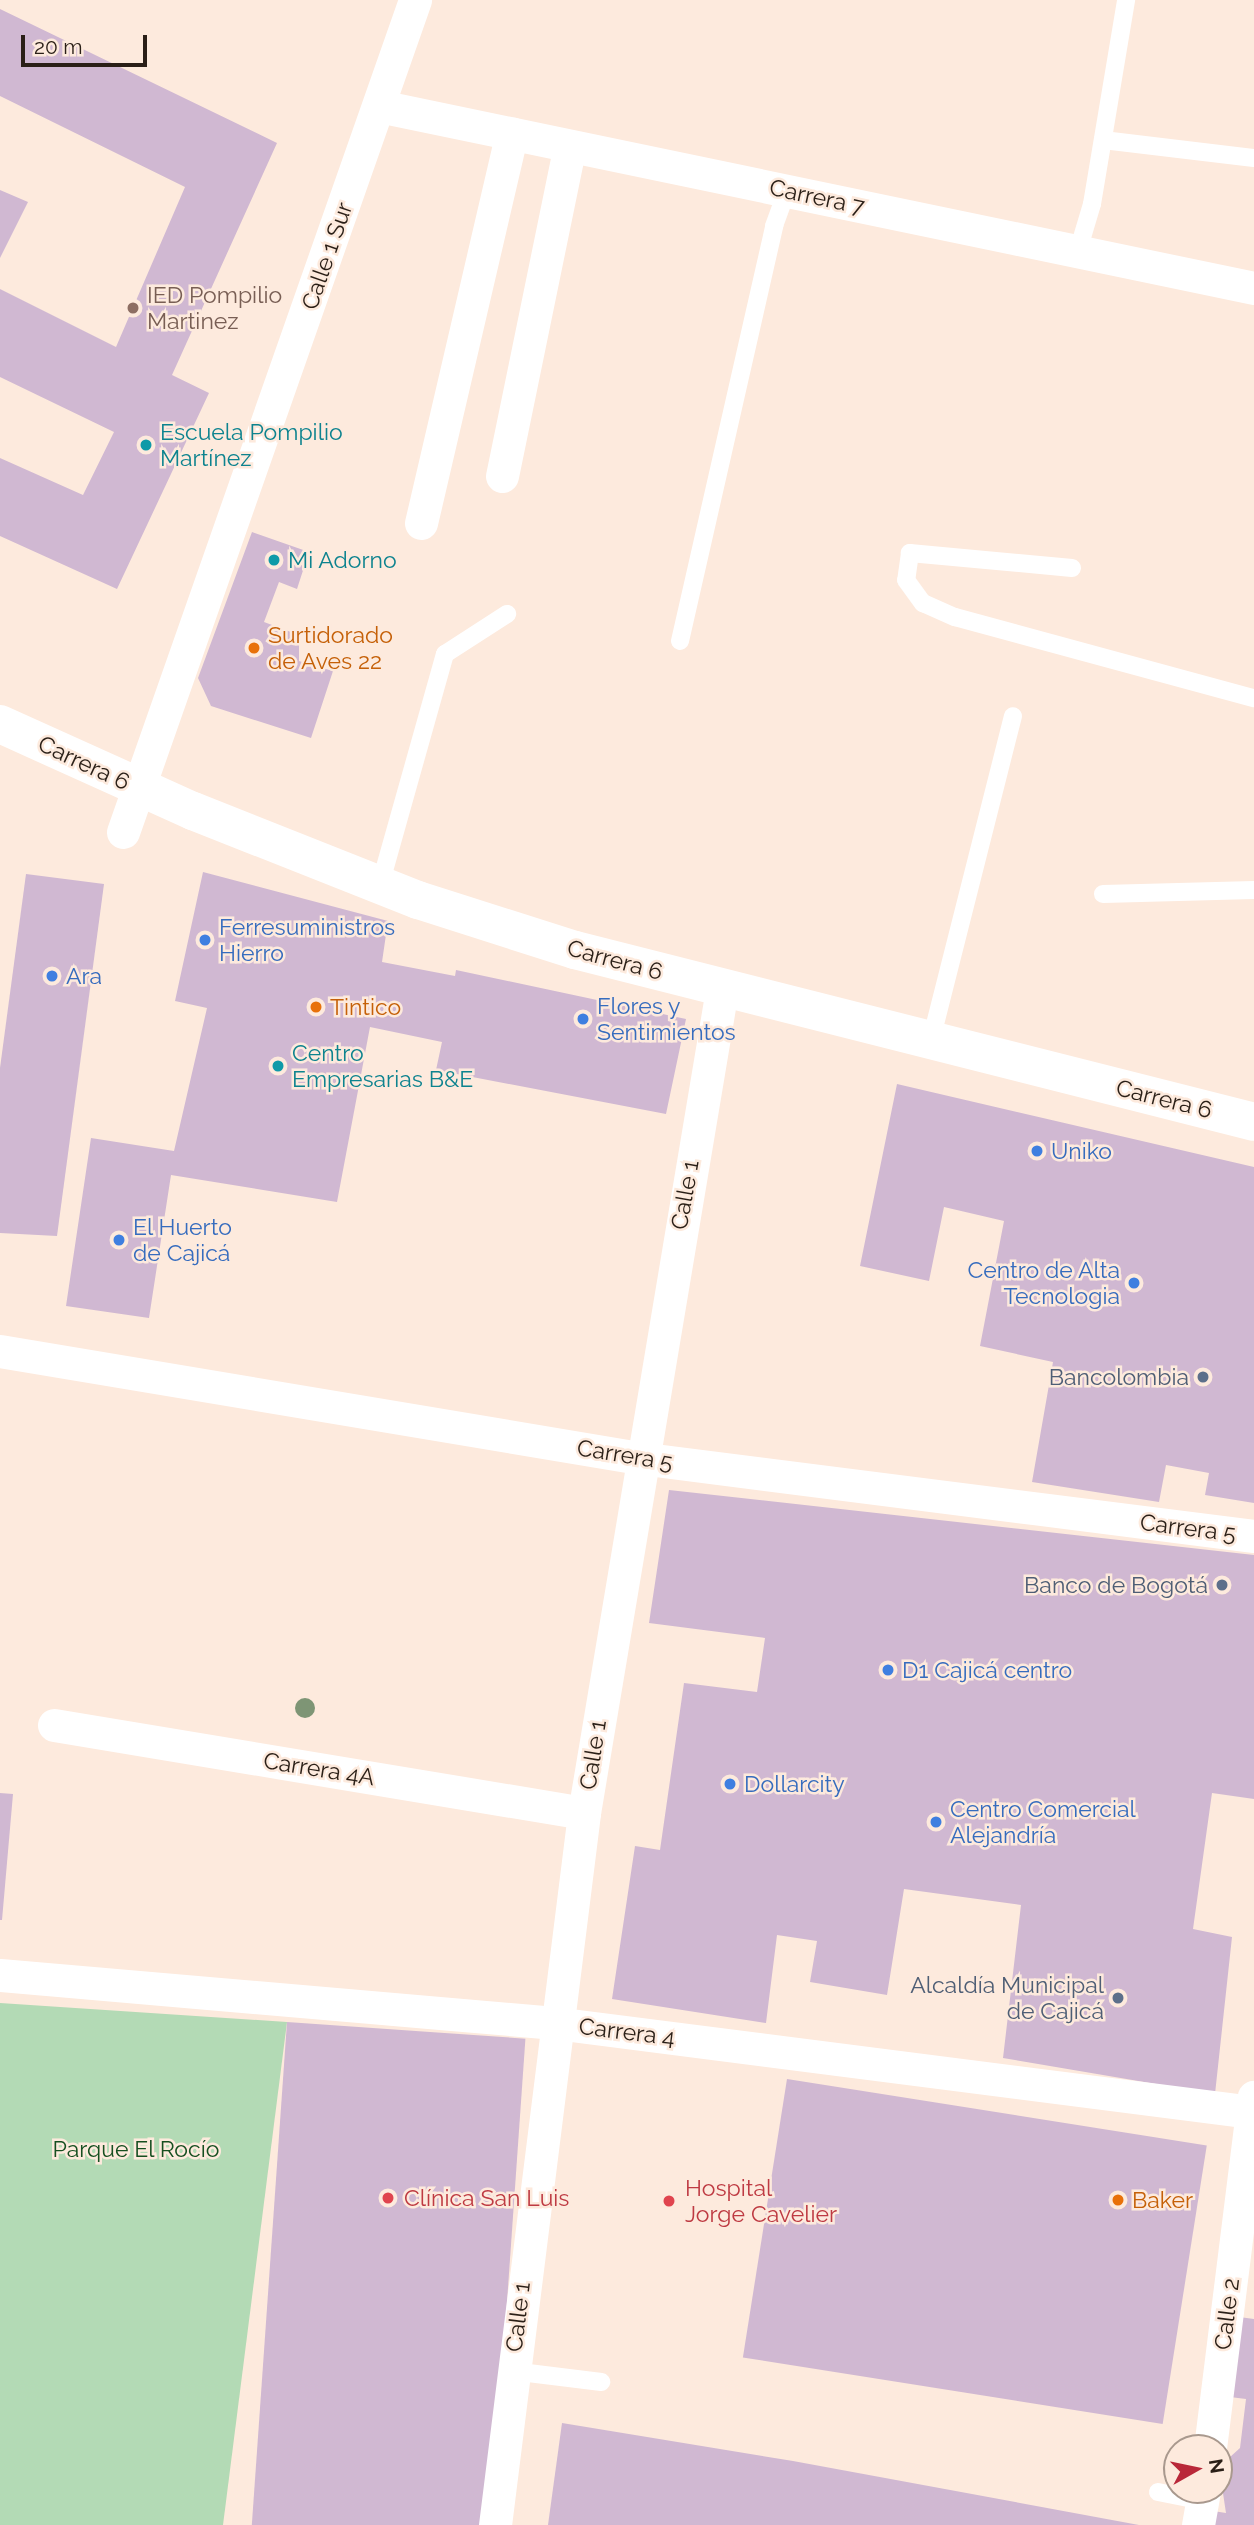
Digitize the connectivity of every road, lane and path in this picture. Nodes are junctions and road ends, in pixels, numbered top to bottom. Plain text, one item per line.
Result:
1 (415, 0) edge
2 (1126, 0) edge
3 (379, 106) junction
4 (512, 133) junction
5 (1102, 140) junction
6 (570, 146) junction
7 (1254, 158) edge
8 (787, 191) junction
9 (1078, 251) junction
10 (1254, 288) edge
11 (502, 477) dead end
12 (421, 523) dead end
13 (1072, 568) dead end
14 (507, 614) dead end
15 (680, 641) dead end
16 (1254, 698) edge
17 (1013, 716) dead end
18 (0, 724) edge
19 (139, 788) junction
20 (123, 832) dead end
21 (380, 885) junction
22 (1254, 890) edge
23 (1103, 894) dead end
24 (722, 989) junction
25 (931, 1040) junction
26 (1254, 1122) edge
27 (0, 1351) edge
28 (639, 1458) junction
29 (1254, 1536) edge
30 (54, 1725) dead end
31 (584, 1813) junction
32 (0, 1975) edge
33 (555, 2023) junction
34 (1253, 2105) edge
35 (512, 2371) junction
36 (601, 2382) dead end
37 (1212, 2434) edge
38 (1158, 2492) dead end
39 (1202, 2505) edge
40 (495, 2525) edge

1 - 3 street, Calle 1 Sur
2 - 5 lane
3 - 4 street, Carrera 7
3 - 19 street, Calle 1 Sur
4 - 6 street, Carrera 7
4 - 12 street
5 - 7 lane
5 - 9 lane
6 - 8 street, Carrera 7
6 - 11 street
8 - 9 street, Carrera 7
8 - 15 lane
9 - 10 street, Carrera 7
13 - 16 lane
14 - 21 lane
17 - 25 lane
18 - 19 main road, Carrera 6
19 - 20 street, Calle 1 Sur
19 - 21 main road, Carrera 6
21 - 24 main road, Carrera 6
22 - 23 lane
24 - 25 main road, Carrera 6
24 - 28 street, Calle 1
25 - 26 main road, Carrera 6
27 - 28 street, Carrera 5
28 - 29 street, Carrera 5
28 - 31 street, Calle 1
30 - 31 street, Carrera 4A
31 - 33 street, Calle 1
32 - 33 street, Carrera 4
33 - 34 street, Carrera 4
33 - 35 street, Calle 1
34 - 37 street, Calle 2
35 - 36 lane
35 - 40 street, Calle 1
38 - 39 lane

